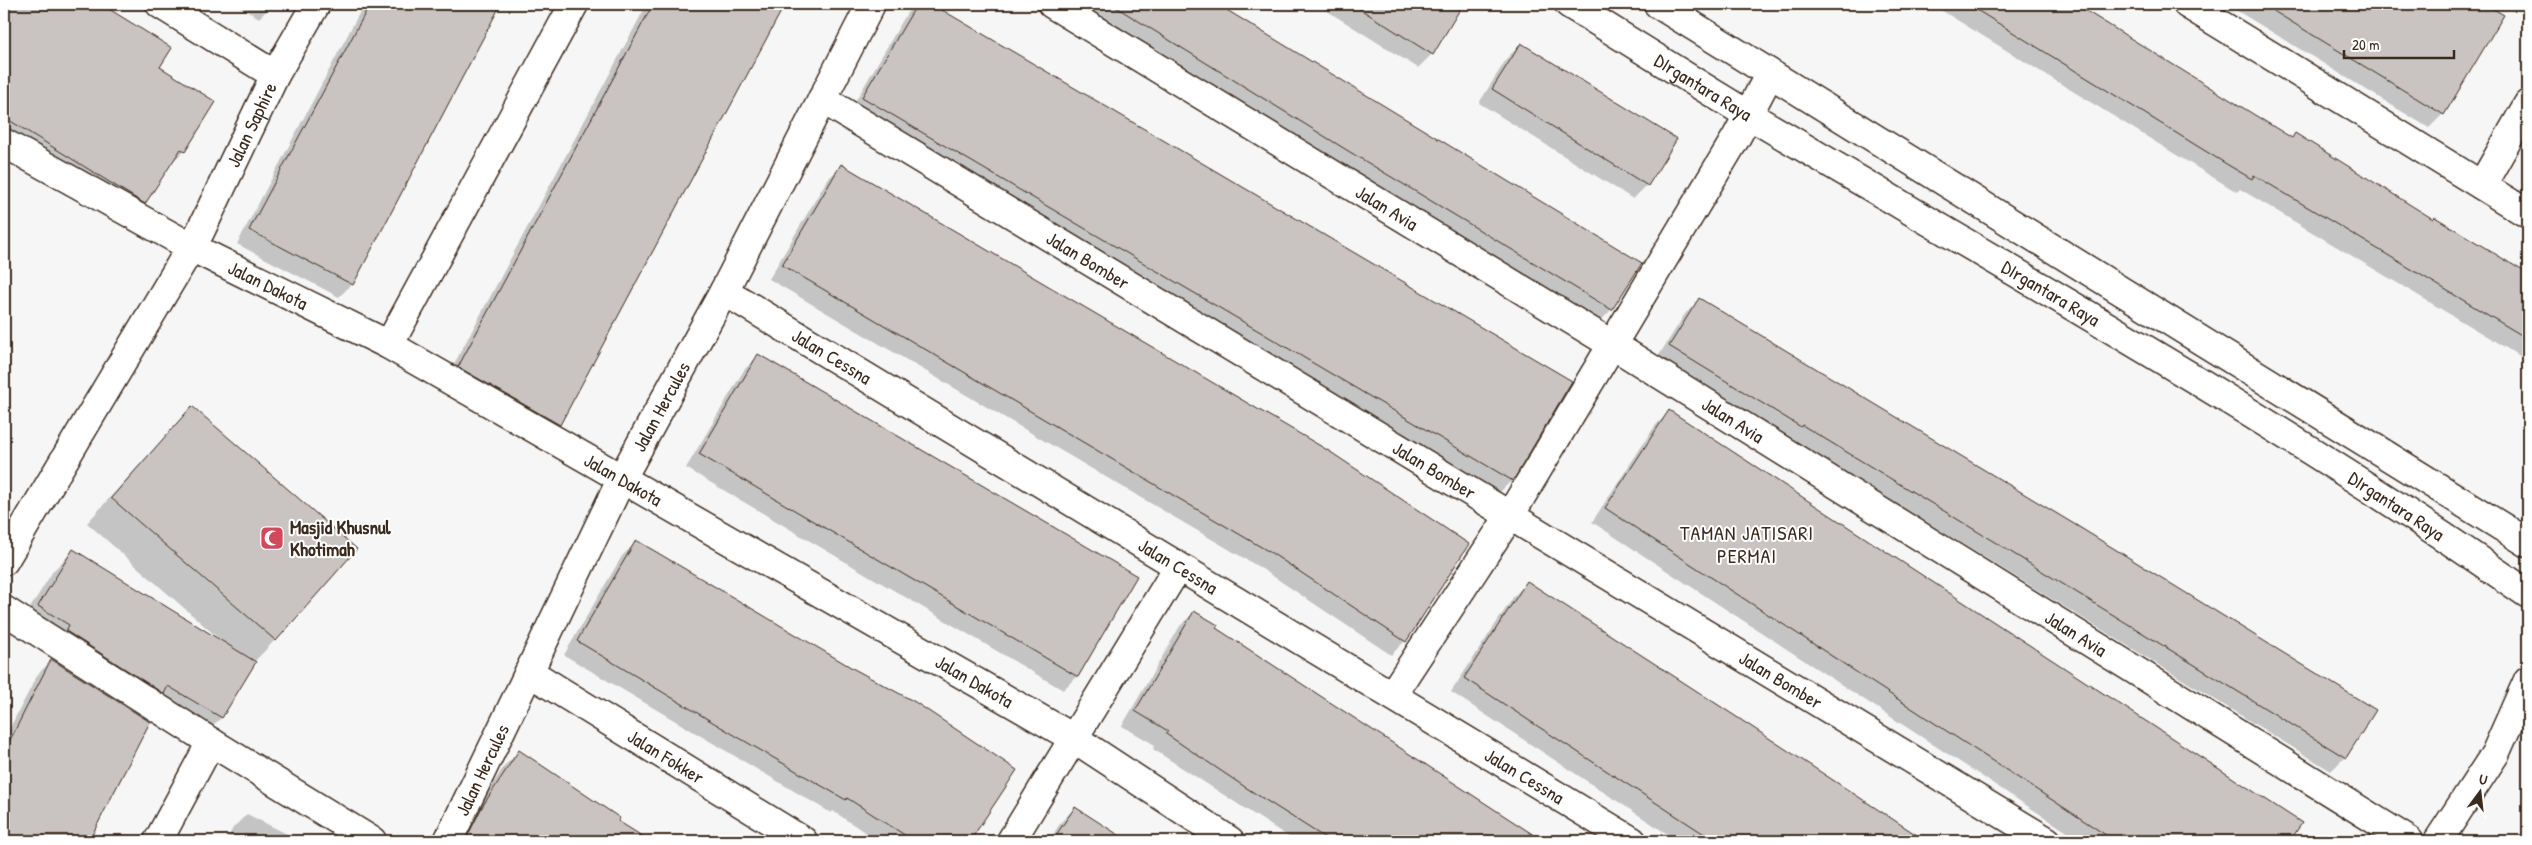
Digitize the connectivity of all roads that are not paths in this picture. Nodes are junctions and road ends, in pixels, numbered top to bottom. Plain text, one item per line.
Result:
1 (160, 4) edge
2 (316, 4) edge
3 (574, 4) edge
4 (872, 4) edge
5 (1052, 4) edge
6 (1569, 4) edge
7 (1658, 4) edge
8 (2187, 4) edge
9 (275, 75) junction
10 (1769, 75) junction
11 (822, 99) junction
12 (2528, 104) edge
13 (1748, 115) junction
14 (4, 143) edge
15 (2482, 185) junction
16 (2528, 214) edge
17 (191, 247) junction
18 (724, 291) junction
19 (2180, 328) junction
20 (389, 345) junction
21 (1613, 345) junction
22 (2162, 359) junction
23 (622, 478) junction
24 (1509, 517) junction
25 (2528, 543) edge
26 (4, 561) edge
27 (1178, 567) junction
28 (2528, 594) edge
29 (4, 610) edge
30 (529, 672) junction
31 (2528, 680) edge
32 (1392, 695) junction
33 (1075, 740) junction
34 (211, 742) junction
35 (158, 841) edge
36 (372, 841) edge
37 (448, 841) edge
38 (803, 841) edge
39 (1011, 841) edge
40 (1230, 841) edge
41 (1632, 841) edge
42 (2047, 841) edge
43 (2409, 841) edge
44 (2438, 841) edge

1 - 9 street
2 - 9 street, Jalan Saphire
3 - 20 street
4 - 11 street, Jalan Hercules
5 - 21 street, Jalan Avia
6 - 13 street, DIrgantara Raya
7 - 10 street, DIrgantara Raya
8 - 15 street
9 - 17 street, Jalan Saphire
10 - 13 street
10 - 19 street, DIrgantara Raya
11 - 18 street, Jalan Hercules
11 - 24 street, Jalan Bomber
12 - 15 street
13 - 21 street
13 - 22 street, DIrgantara Raya
14 - 17 street, Jalan Dakota
15 - 16 street
17 - 20 street, Jalan Dakota
17 - 26 street, Jalan Saphire
18 - 23 street, Jalan Hercules
18 - 27 street, Jalan Cessna
19 - 22 street
19 - 25 street, DIrgantara Raya
20 - 23 street, Jalan Dakota
21 - 24 street
21 - 43 street, Jalan Avia
22 - 28 street, DIrgantara Raya
23 - 30 street, Jalan Hercules
23 - 33 street, Jalan Dakota
24 - 32 street
24 - 42 street, Jalan Bomber
27 - 32 street, Jalan Cessna
27 - 33 street
29 - 34 street
30 - 37 street, Jalan Hercules
30 - 38 street, Jalan Fokker
31 - 44 street
32 - 41 street, Jalan Cessna
33 - 39 street
33 - 40 street, Jalan Dakota
34 - 35 street
34 - 36 street

